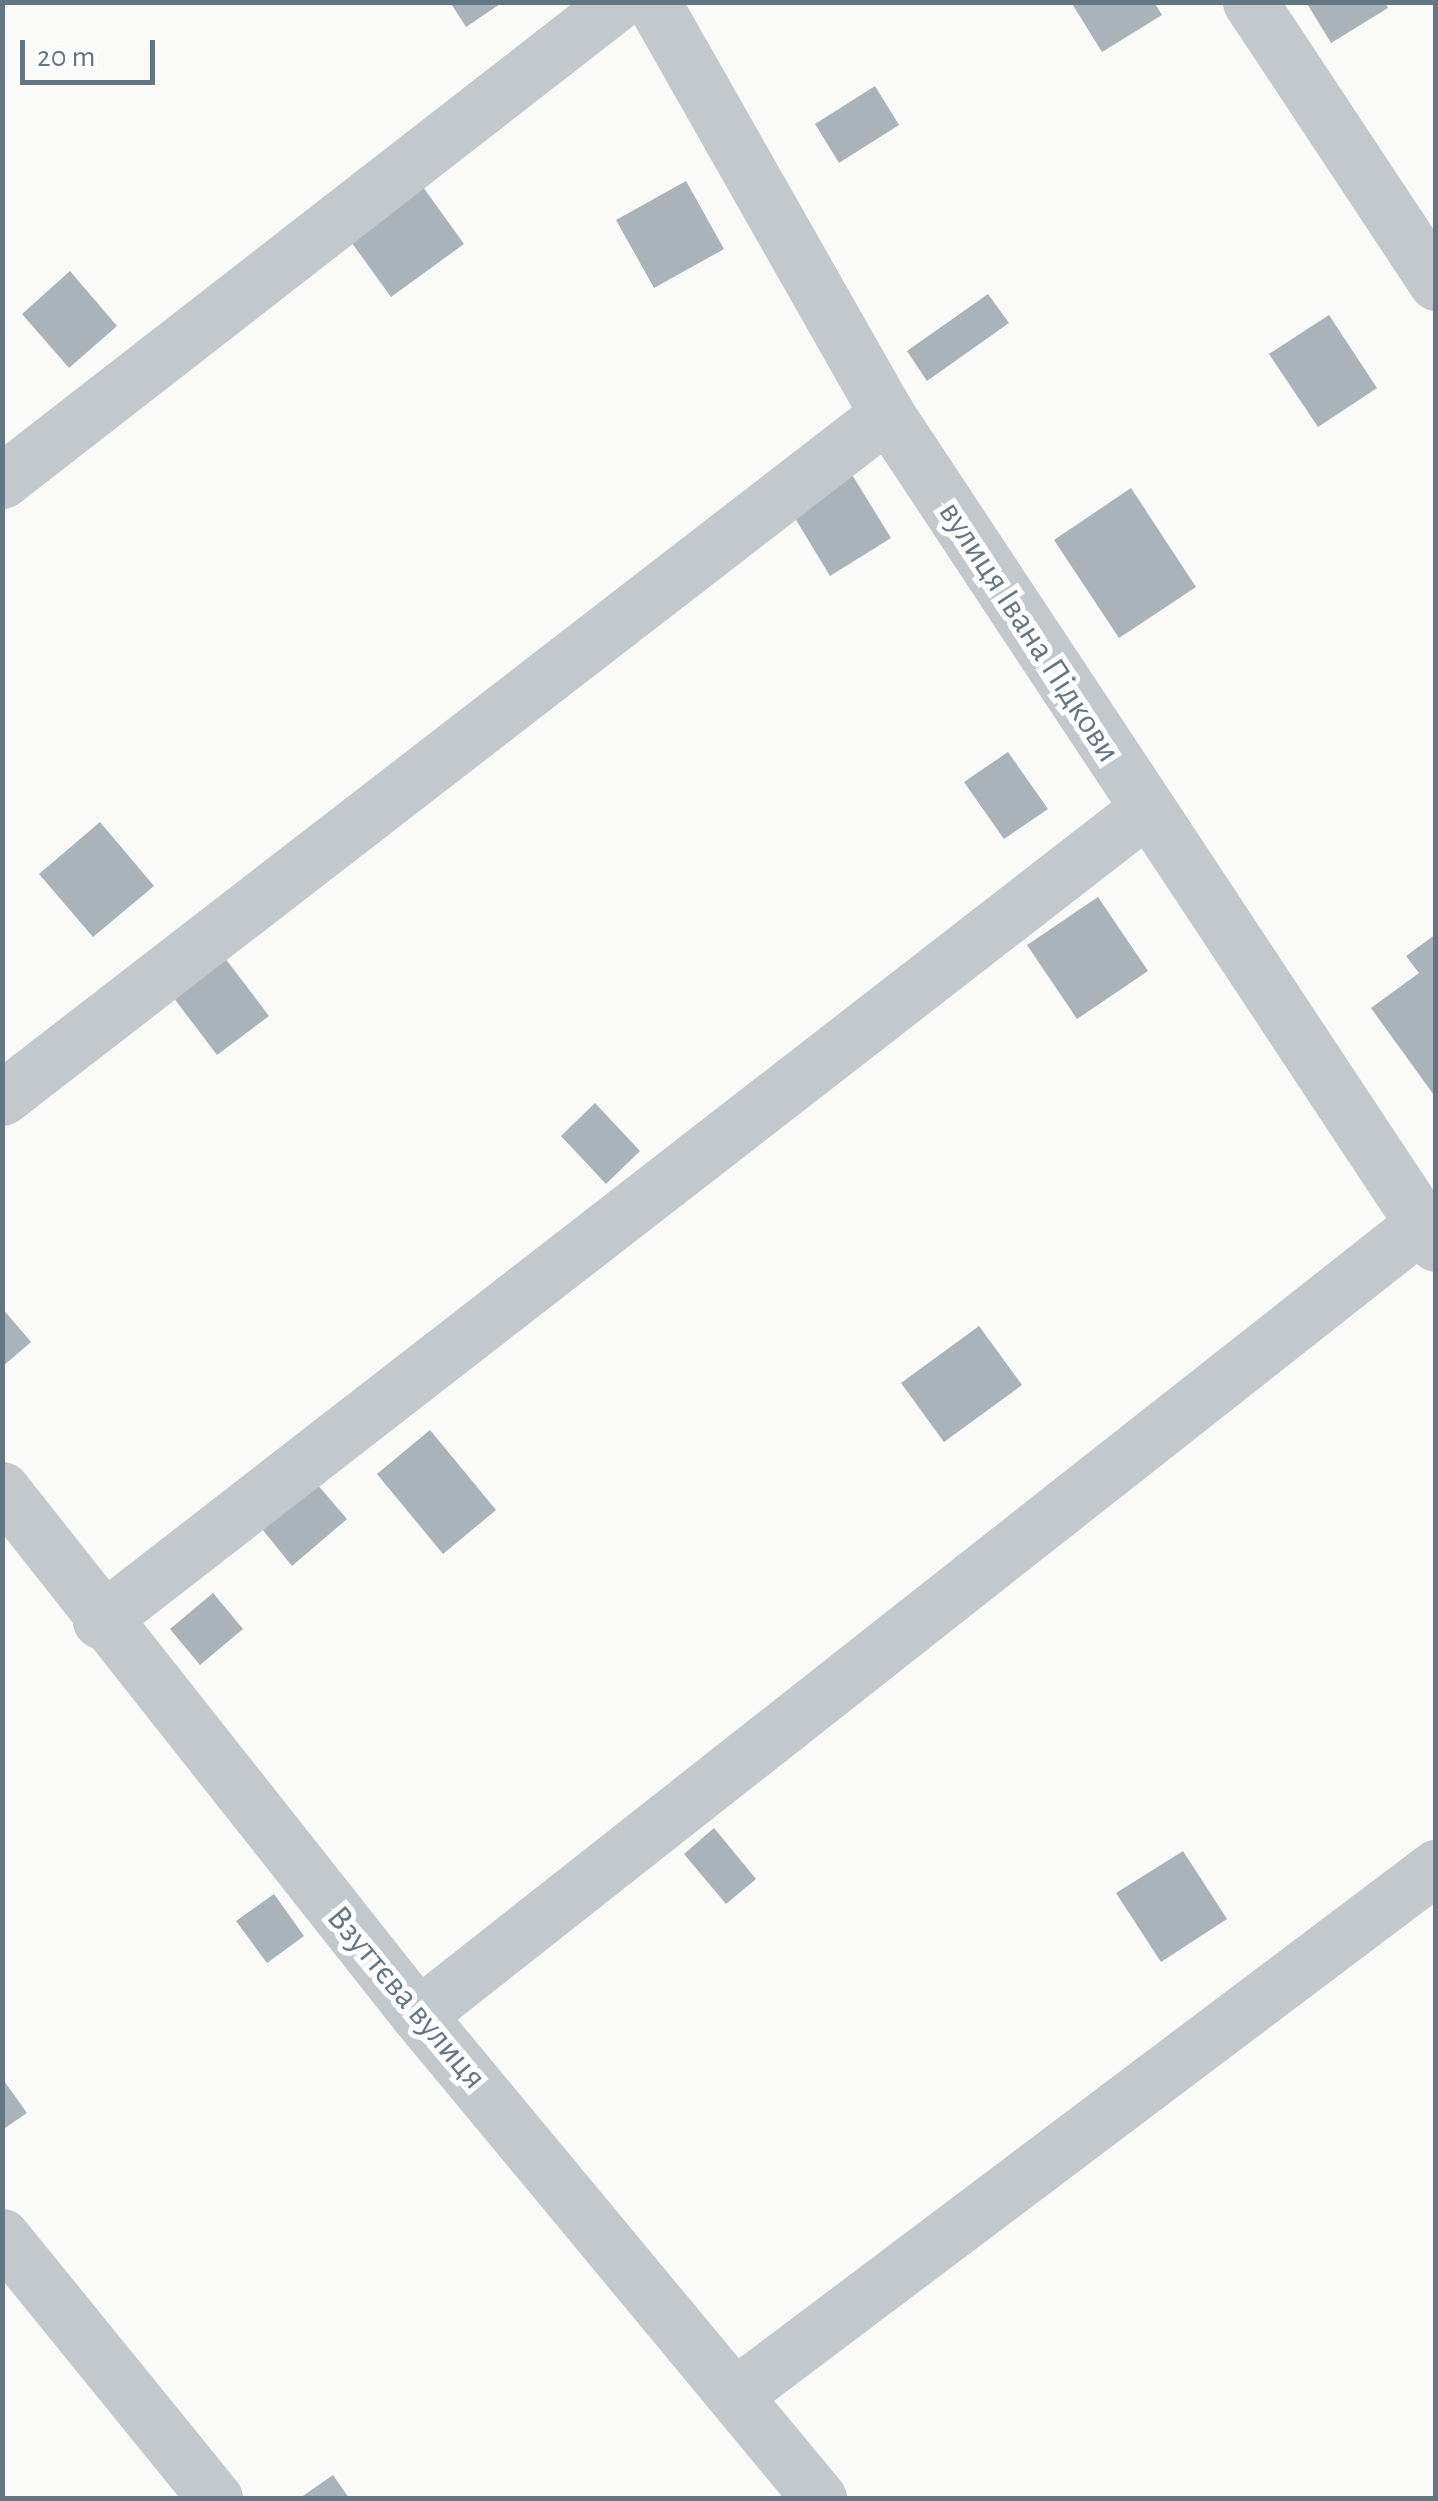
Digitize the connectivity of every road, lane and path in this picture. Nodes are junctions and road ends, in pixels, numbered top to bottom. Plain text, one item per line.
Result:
1 (618, 2) edge
2 (653, 2) edge
3 (1250, 2) edge
4 (1436, 283) edge
5 (886, 414) junction
6 (2, 482) edge
7 (1145, 810) junction
8 (2, 1098) edge
9 (1429, 1234) edge
10 (2, 1489) edge
11 (100, 1621) junction
12 (1436, 1867) edge
13 (418, 2015) junction
14 (8, 2252) edge
15 (739, 2392) junction
16 (215, 2498) edge
17 (819, 2498) edge

1 - 6 street
2 - 5 street, вулиця Івана Підкови
3 - 4 street
5 - 7 street, вулиця Івана Підкови
5 - 8 street
7 - 9 street, вулиця Івана Підкови
7 - 11 street
9 - 13 street
10 - 11 street, Взуттєва вулиця
11 - 13 street, Взуттєва вулиця
12 - 15 street
13 - 15 street, Взуттєва вулиця
14 - 16 street
15 - 17 street, Взуттєва вулиця

